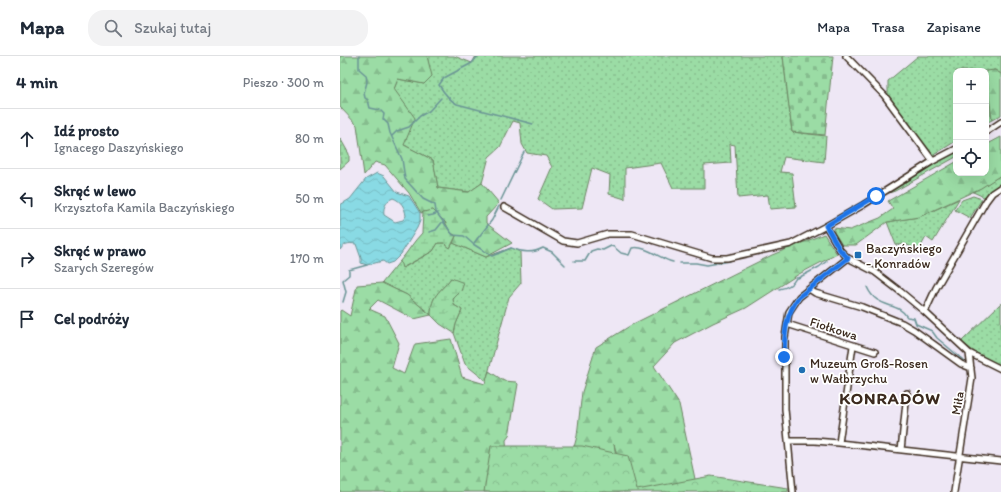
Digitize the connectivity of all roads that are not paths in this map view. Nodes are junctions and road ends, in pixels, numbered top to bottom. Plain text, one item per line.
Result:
1 (846, 56) edge
2 (1001, 122) edge
3 (989, 130) edge
4 (953, 151) edge
5 (933, 161) junction
6 (1001, 187) edge
7 (504, 207) dead end
8 (826, 226) junction
9 (848, 258) junction
10 (809, 289) junction
11 (925, 312) junction
12 (787, 324) junction
13 (854, 346) junction
14 (875, 352) dead end
15 (969, 353) junction
16 (971, 368) junction
17 (1001, 369) edge
18 (907, 393) dead end
19 (788, 440) junction
20 (839, 443) junction
21 (900, 450) junction
22 (960, 457) junction
23 (1001, 461) edge
24 (794, 492) edge
25 (954, 492) edge

1 - 5 street
2 - 3 street
4 - 5 street
5 - 8 street
6 - 11 street
7 - 8 street
8 - 9 street
9 - 10 street
9 - 11 street
10 - 12 street
10 - 16 street
11 - 15 street
12 - 13 street, Fiołkowa
12 - 19 street
13 - 14 street, Fiołkowa
13 - 20 street
15 - 16 street, Miła
15 - 17 street
16 - 22 street, Miła
18 - 21 street
19 - 20 street
19 - 24 street
20 - 21 street
21 - 22 street
22 - 23 street
22 - 25 street, Miła

